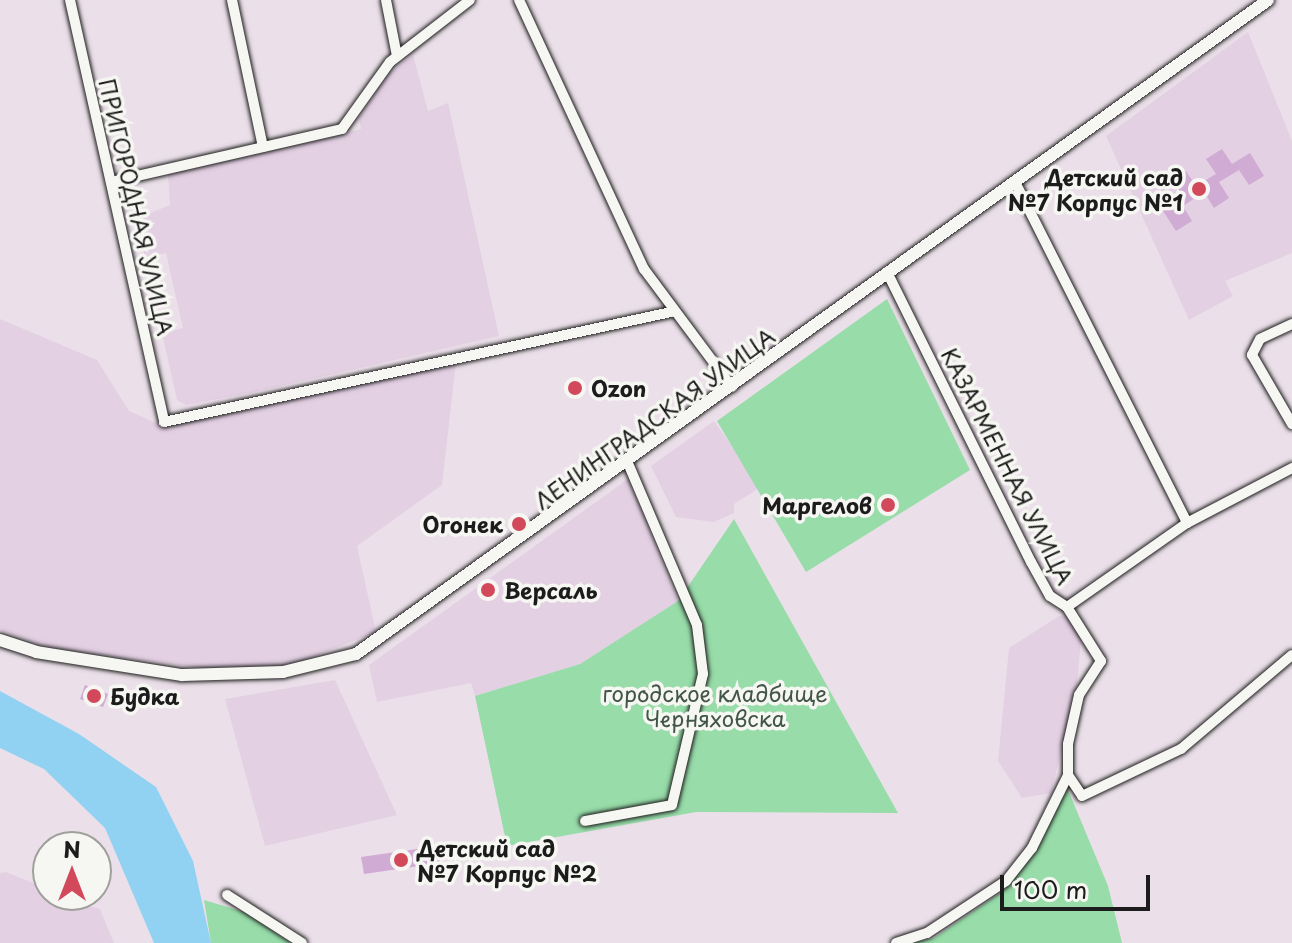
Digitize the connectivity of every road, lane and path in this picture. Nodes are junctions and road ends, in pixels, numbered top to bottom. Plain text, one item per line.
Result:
1 (70, 0) edge
2 (232, 0) edge
3 (386, 0) edge
4 (470, 0) edge
5 (519, 0) edge
6 (1268, 0) edge
7 (397, 56) junction
8 (263, 147) junction
9 (111, 182) junction
10 (1015, 182) junction
11 (887, 272) junction
12 (671, 312) junction
13 (1292, 324) edge
14 (732, 387) junction
15 (1292, 424) edge
16 (628, 463) junction
17 (1292, 468) edge
18 (1187, 523) junction
19 (1067, 607) junction
20 (0, 640) edge
21 (1292, 655) edge
22 (1068, 775) junction
23 (585, 821) dead end
24 (227, 895) dead end
25 (302, 943) edge
26 (896, 943) edge

1 - 9 street, ПРИГОРОДНАЯ УЛИЦА
2 - 8 street
3 - 7 street
4 - 7 street
5 - 12 street
6 - 10 street, ЛЕНИНГРАДСКАЯ УЛИЦА
7 - 8 street
8 - 9 street
9 - 12 street, ПРИГОРОДНАЯ УЛИЦА
10 - 11 street, ЛЕНИНГРАДСКАЯ УЛИЦА
10 - 18 street
11 - 14 street, ЛЕНИНГРАДСКАЯ УЛИЦА
11 - 19 street, КАЗАРМЕННАЯ УЛИЦА
12 - 14 street
13 - 15 street
14 - 16 street, ЛЕНИНГРАДСКАЯ УЛИЦА
16 - 20 street, ЛЕНИНГРАДСКАЯ УЛИЦА
16 - 23 street
17 - 18 street, КАЗАРМЕННАЯ УЛИЦА
18 - 19 street, КАЗАРМЕННАЯ УЛИЦА
19 - 22 street
21 - 22 street
22 - 26 street
24 - 25 street

